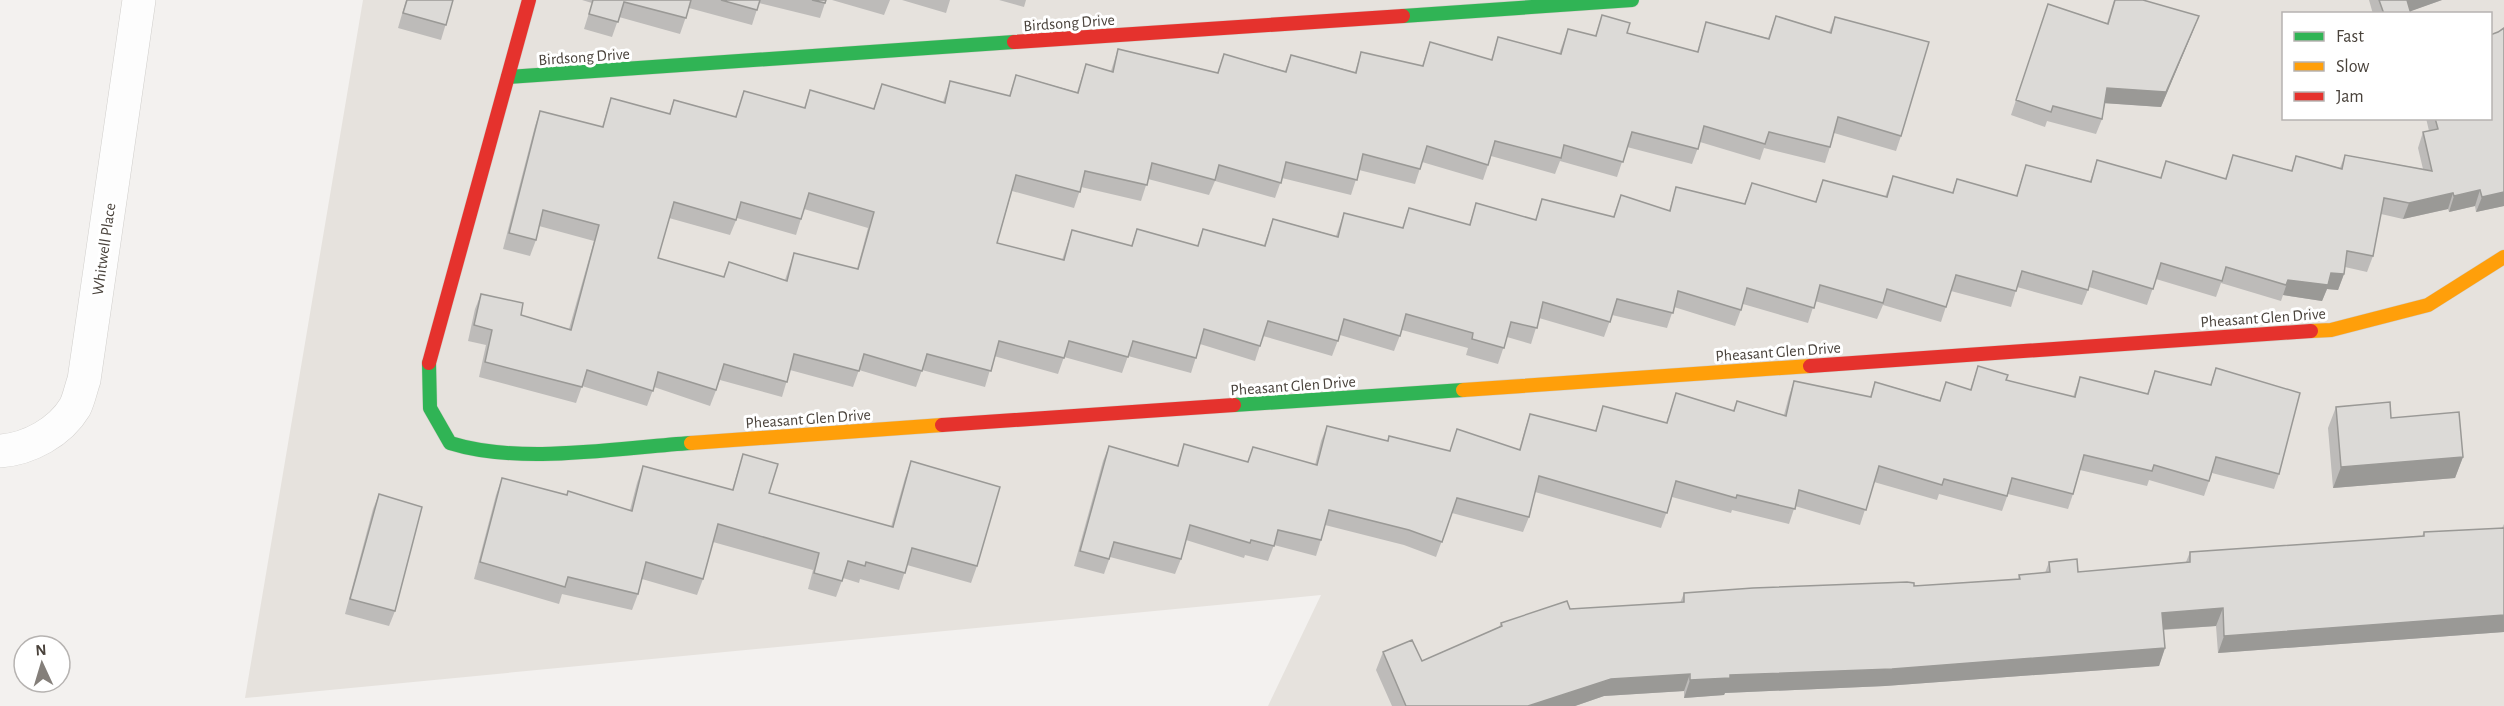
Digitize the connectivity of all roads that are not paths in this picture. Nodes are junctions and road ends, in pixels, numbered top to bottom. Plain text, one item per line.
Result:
1 (139, 0) edge
2 (529, 0) edge
3 (1632, 0) edge
4 (508, 77) junction
5 (2504, 257) edge
6 (0, 451) edge

1 - 6 street, Whitwell Place
2 - 4 street, Pheasant Glen Drive
3 - 4 street, Birdsong Drive
4 - 5 street, Pheasant Glen Drive

